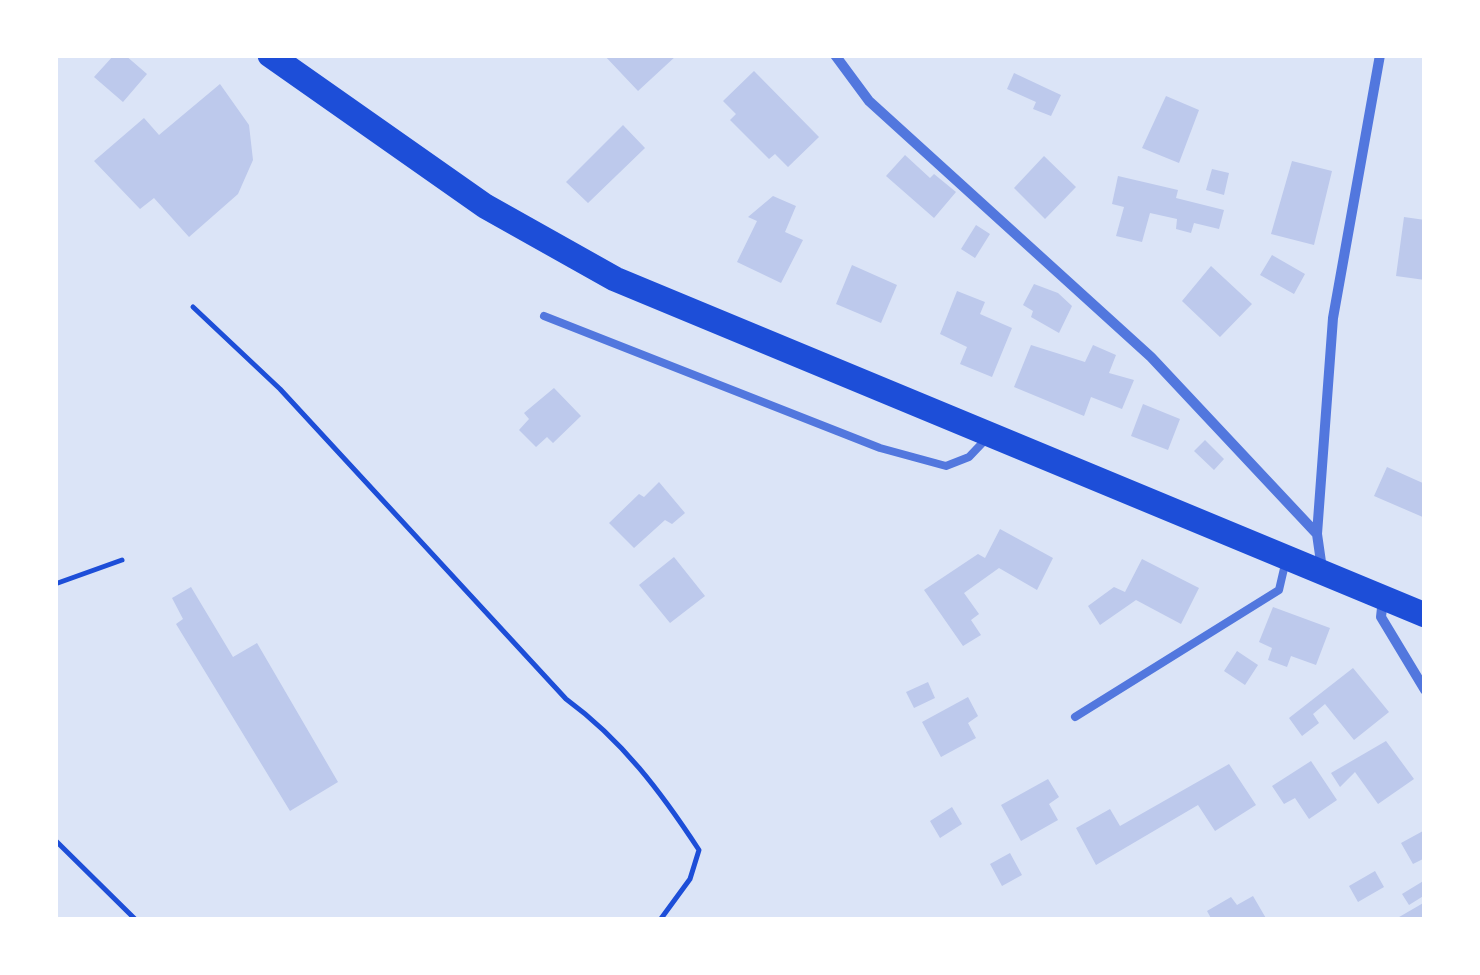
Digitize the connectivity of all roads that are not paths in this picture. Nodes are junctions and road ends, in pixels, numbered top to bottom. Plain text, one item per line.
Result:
1 (270, 55) edge
2 (835, 55) edge
3 (1380, 55) edge
4 (544, 316) dead end
5 (991, 434) junction
6 (1317, 534) junction
7 (1287, 556) junction
8 (1322, 570) junction
9 (1383, 598) junction
10 (1425, 615) edge
11 (1425, 690) edge
12 (1075, 717) dead end

1 - 5 highway
2 - 6 street
3 - 6 street
4 - 5 lane
5 - 7 highway
6 - 8 street
7 - 8 highway
7 - 12 lane
8 - 9 highway
9 - 10 highway
9 - 11 street

